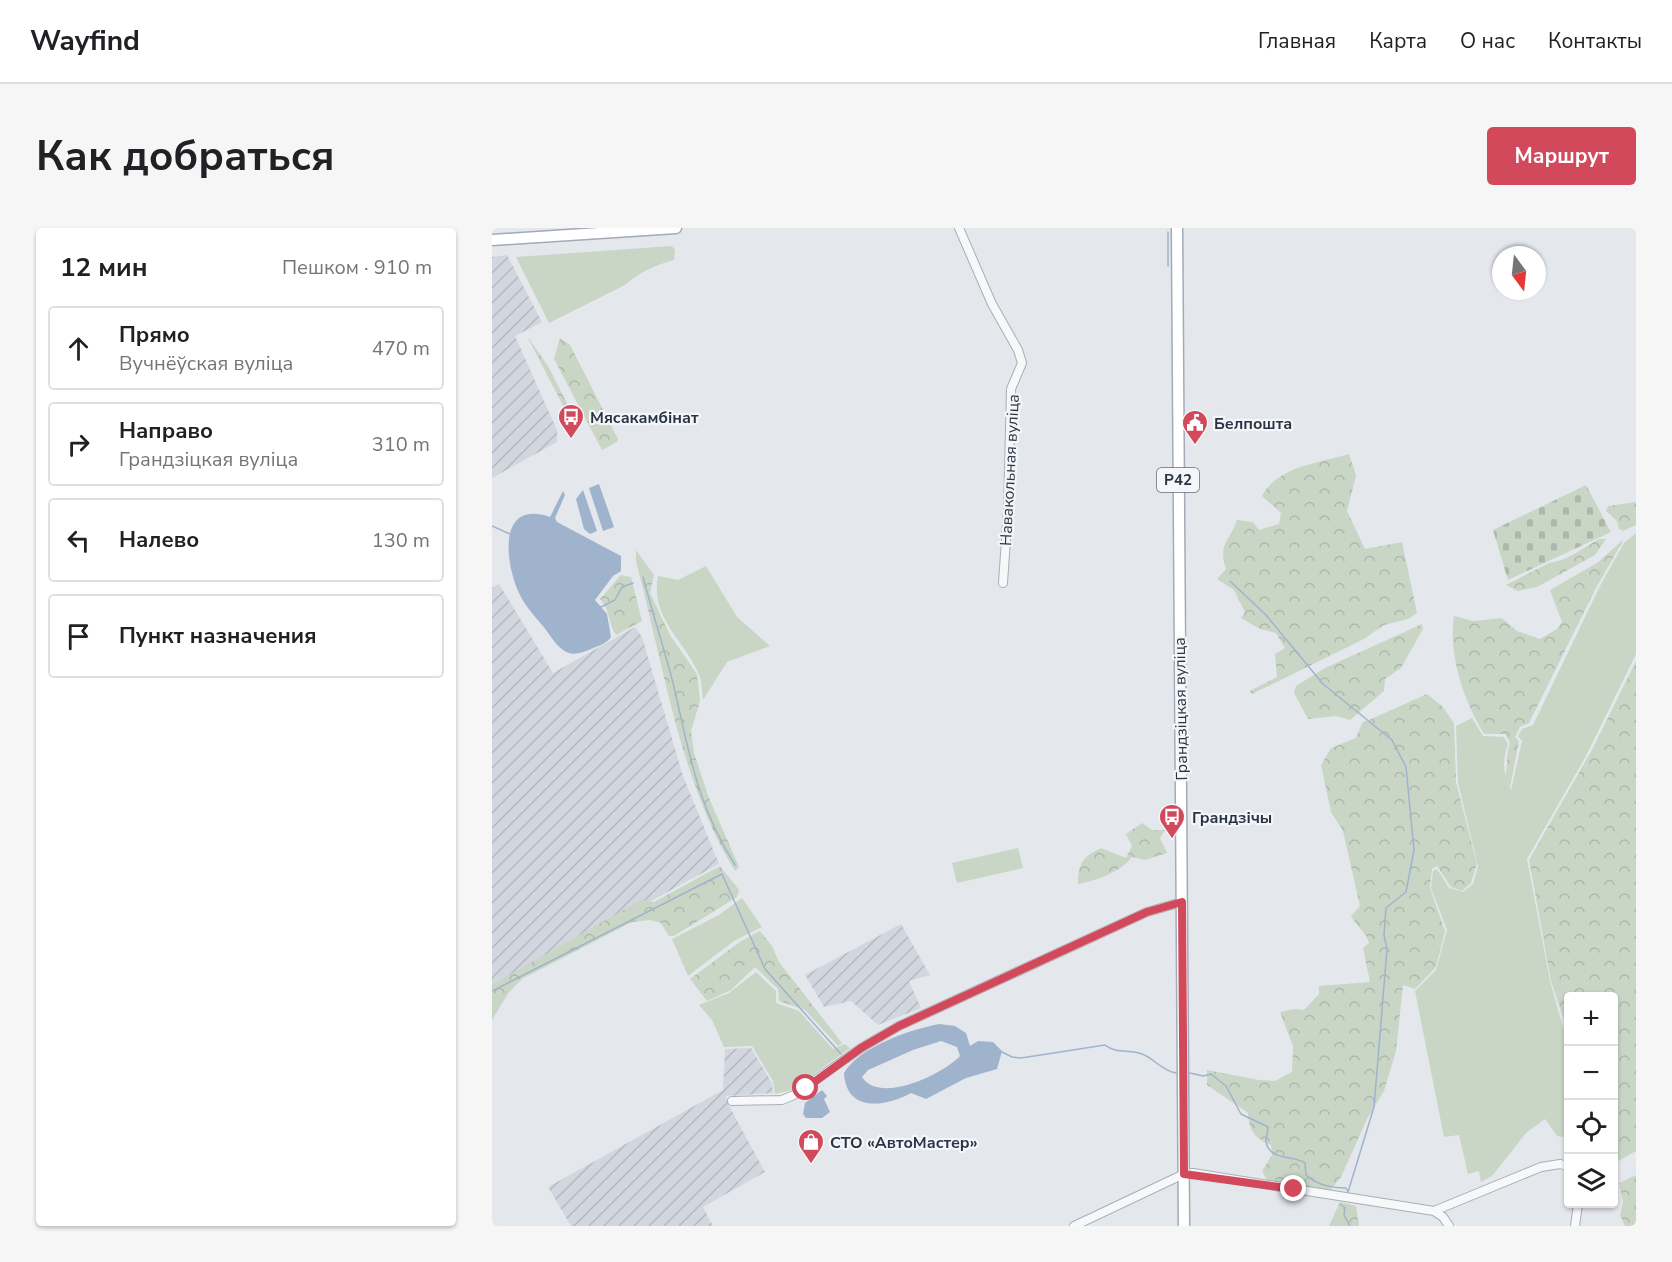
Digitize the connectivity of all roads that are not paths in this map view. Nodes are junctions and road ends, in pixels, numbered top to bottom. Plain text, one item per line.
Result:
1 (676, 228) edge
2 (959, 228) edge
3 (1177, 228) edge
4 (492, 240) edge
5 (1003, 583) dead end
6 (1182, 902) junction
7 (732, 1101) dead end
8 (1564, 1165) edge
9 (1184, 1174) junction
10 (1577, 1208) edge
11 (1434, 1211) junction
12 (1074, 1226) edge
13 (1184, 1226) edge
14 (1449, 1226) edge
15 (1575, 1226) edge

1 - 4 main road
2 - 5 street, Навакольная вуліца
3 - 6 main road, Грандзіцкая вуліца / Р42
6 - 7 street
6 - 9 main road, Грандзіцкая вуліца / Р42
8 - 11 street
9 - 11 street
9 - 12 street
9 - 13 main road, Грандзіцкая вуліца / Р42
10 - 15 street
11 - 14 street

